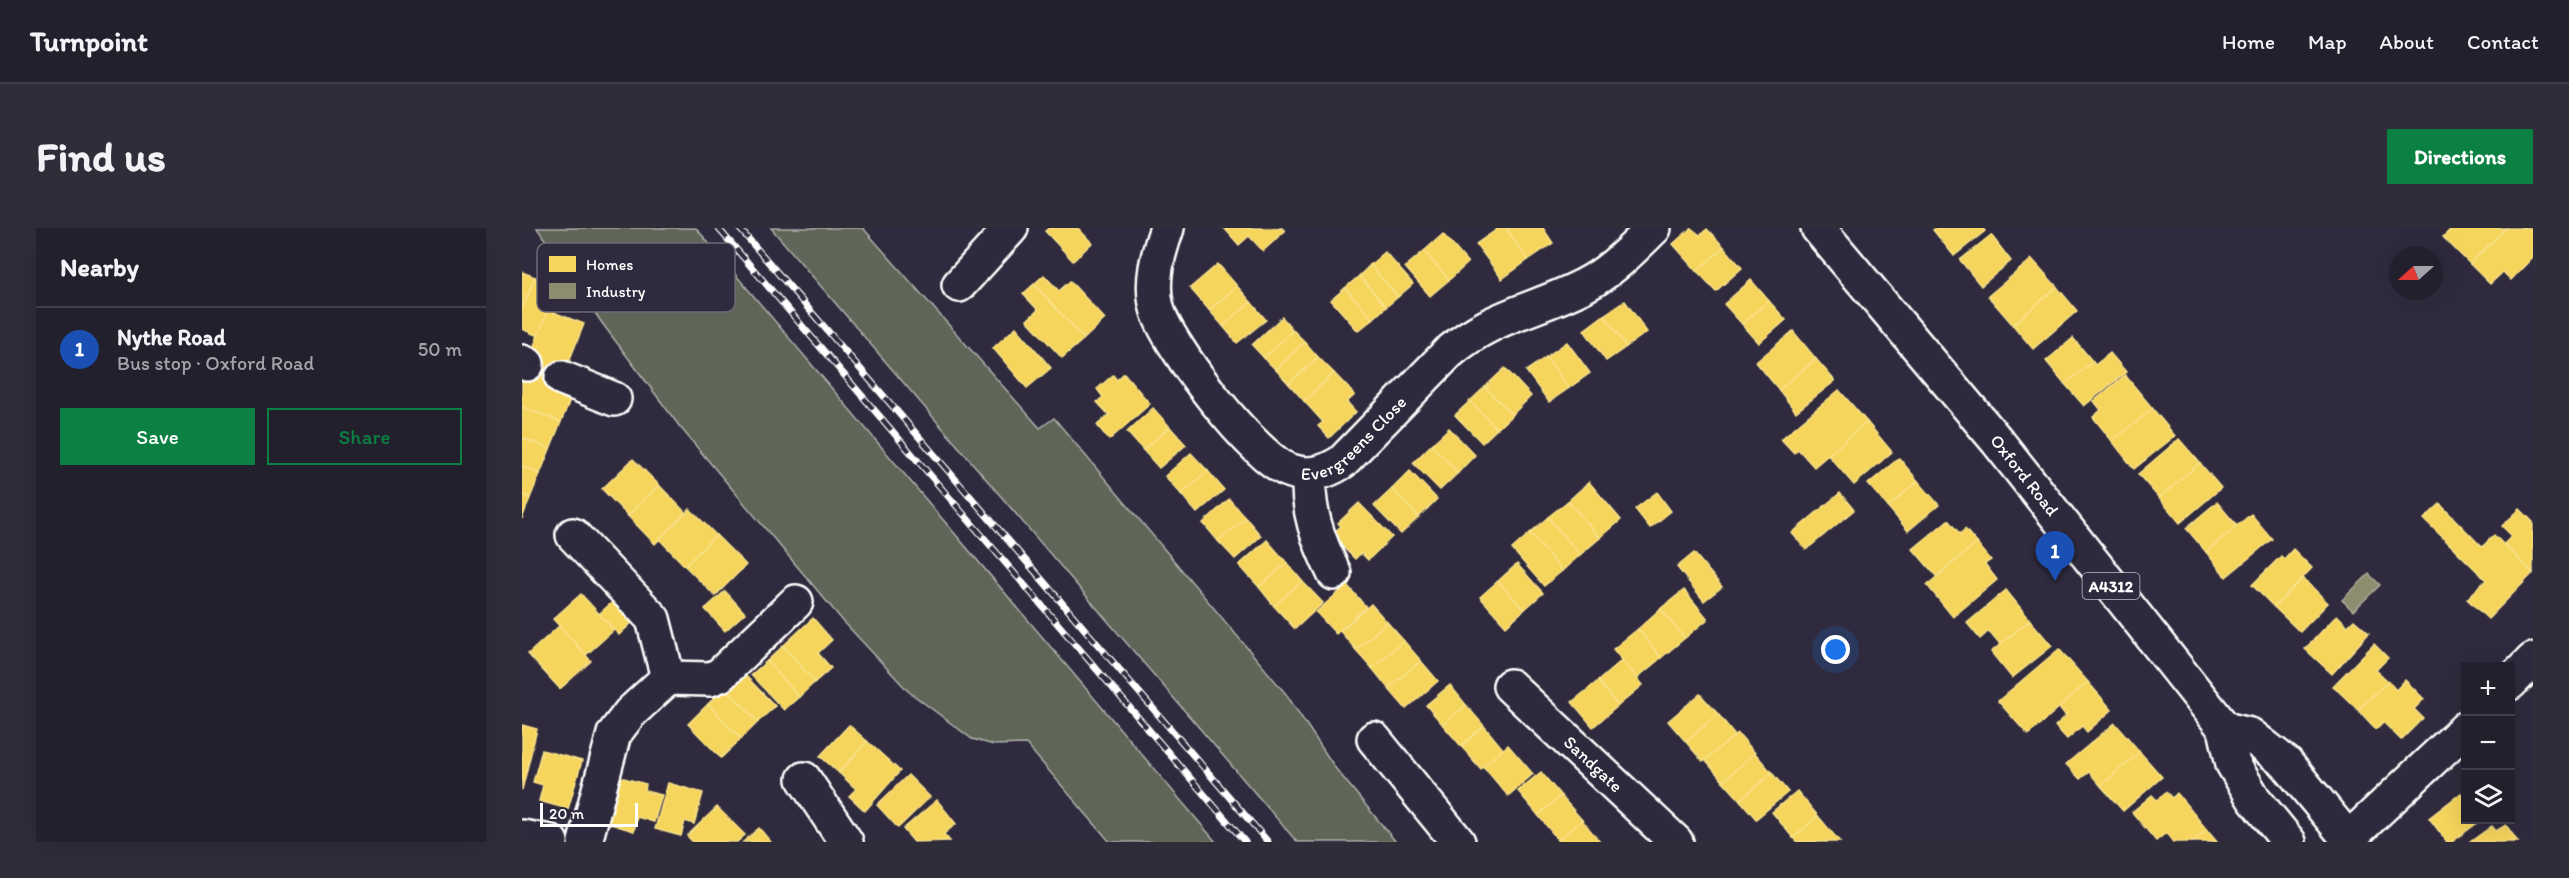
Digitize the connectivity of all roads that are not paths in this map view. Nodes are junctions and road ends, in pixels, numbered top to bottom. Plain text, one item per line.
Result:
1 (1011, 228) edge
2 (1167, 228) edge
3 (1654, 228) edge
4 (1818, 228) edge
5 (959, 285) dead end
6 (562, 378) dead end
7 (614, 399) dead end
8 (1309, 474) junction
9 (573, 535) dead end
10 (1334, 573) dead end
11 (796, 602) dead end
12 (2533, 660) edge
13 (668, 678) junction
14 (2515, 679) edge
15 (1510, 686) dead end
16 (2224, 729) junction
17 (2461, 733) edge
18 (1374, 739) dead end
19 (804, 779) dead end
20 (522, 837) edge
21 (2348, 841) edge
22 (550, 842) edge
23 (585, 842) edge
24 (846, 842) edge
25 (1458, 842) edge
26 (1676, 842) edge
27 (2289, 842) edge

1 - 5 street
2 - 8 street, Evergreens Close
3 - 8 street, Evergreens Close
4 - 16 street, Oxford Road / A4312
6 - 7 street
8 - 10 street
9 - 13 street
11 - 13 street
12 - 14 street
13 - 23 street
15 - 26 street, Sandgate
16 - 21 street
16 - 27 street, Oxford Road / A4312
17 - 21 street
18 - 25 street
19 - 24 street
20 - 22 street

